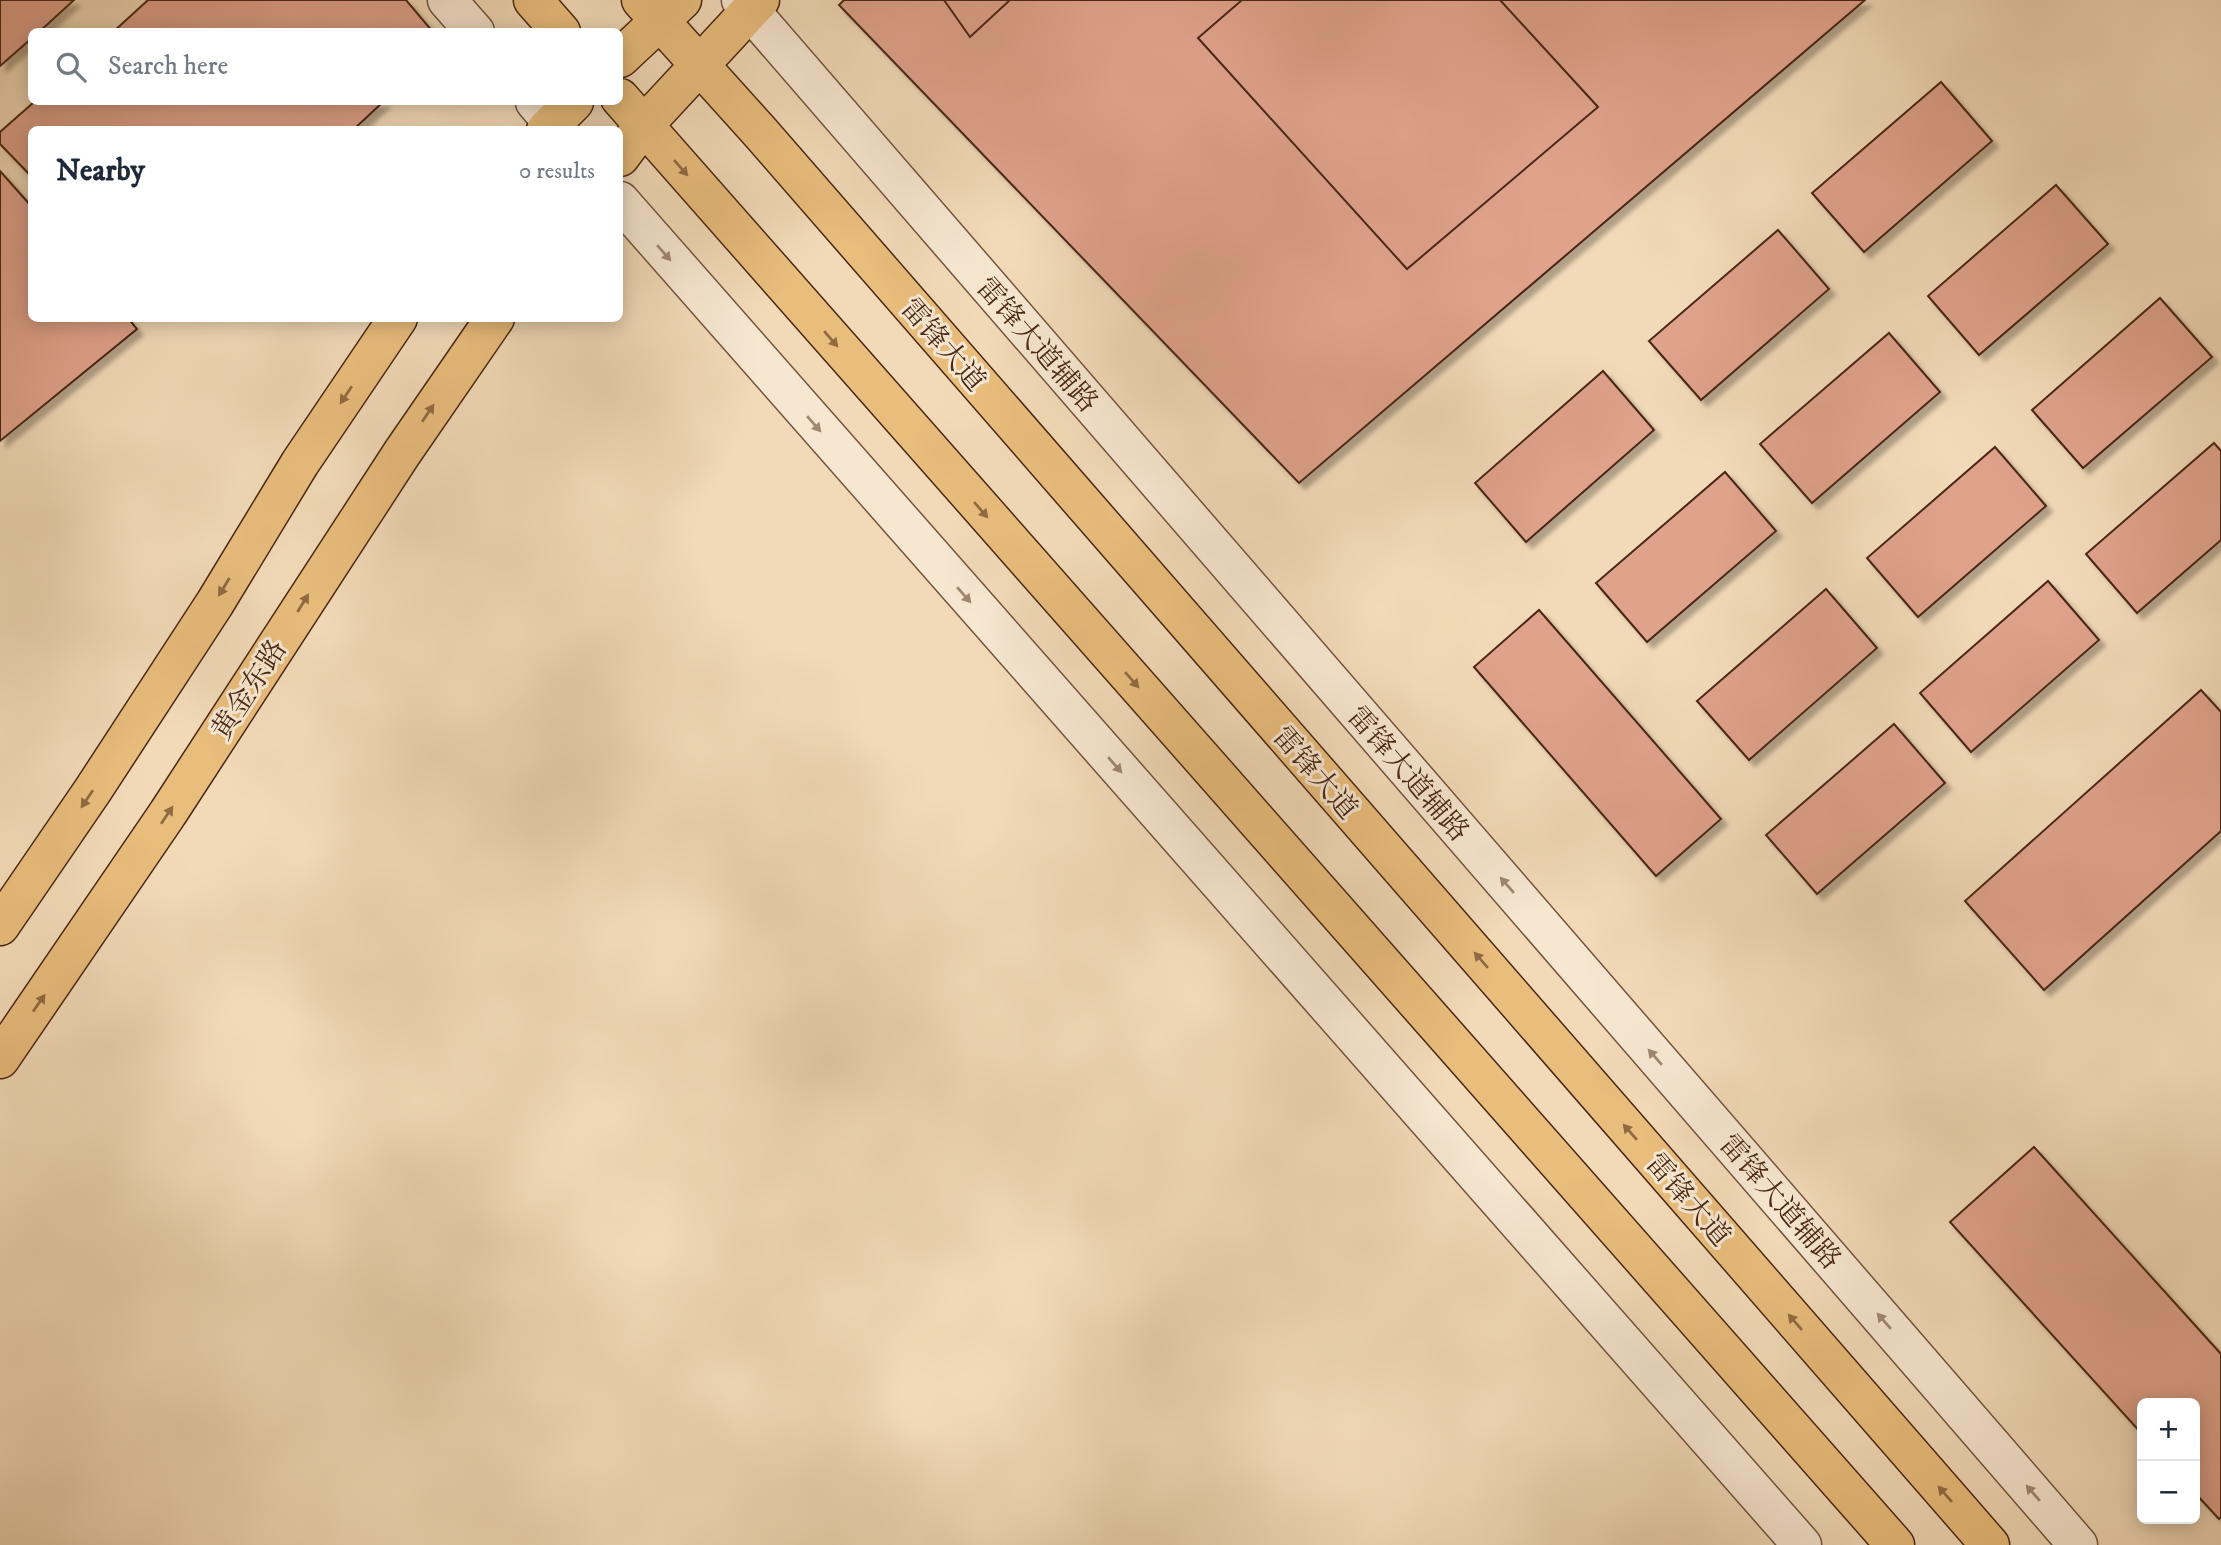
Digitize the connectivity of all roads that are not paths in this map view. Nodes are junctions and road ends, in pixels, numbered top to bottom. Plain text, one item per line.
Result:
1 (447, 0) edge
2 (533, 0) edge
3 (750, 3) edge
4 (661, 7) edge
5 (472, 28) edge
6 (558, 28) edge
7 (623, 54) edge
8 (699, 65) junction
9 (631, 112) edge
10 (623, 145) edge
11 (623, 204) edge
12 (395, 322) edge
13 (492, 322) edge
14 (0, 926) edge
15 (0, 1059) edge
16 (1802, 1545) edge
17 (1895, 1545) edge
18 (1990, 1545) edge
19 (2078, 1545) edge

1 - 5 street
2 - 6 main road
3 - 8 main road
19 -> 3 street, 雷锋大道辅路
4 - 7 main road
4 - 8 main road, 雷锋大道
8 - 9 main road
18 -> 8 main road, 雷锋大道
9 - 10 main road
9 -> 17 main road
11 -> 16 street
12 -> 14 main road
15 -> 13 main road, 黄金东路

